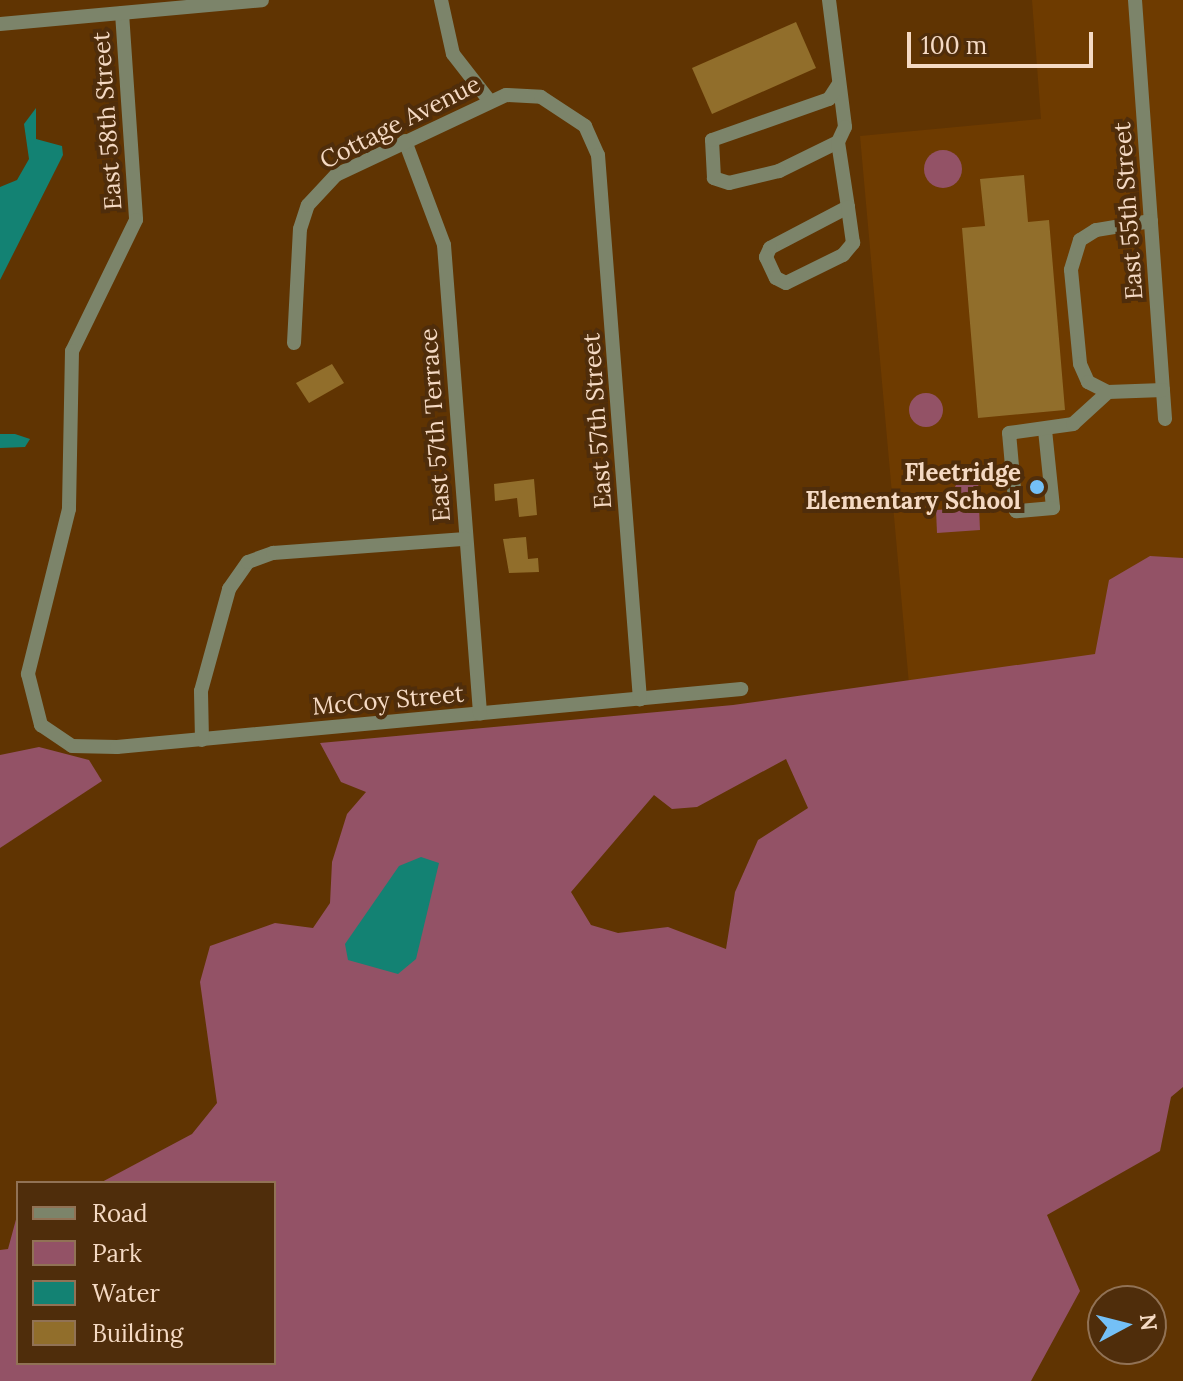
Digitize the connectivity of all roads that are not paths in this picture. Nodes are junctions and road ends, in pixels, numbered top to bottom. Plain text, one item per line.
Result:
1 (262, 0) edge
2 (441, 0) edge
3 (829, 0) edge
4 (1135, 0) edge
5 (200, 3) edge
6 (122, 13) junction
7 (0, 24) edge
8 (838, 85) junction
9 (488, 99) junction
10 (405, 141) junction
11 (592, 142) joint
12 (838, 142) junction
13 (848, 207) junction
14 (1151, 221) junction
15 (294, 343) dead end
16 (1163, 390) junction
17 (1108, 392) junction
18 (1165, 419) dead end
19 (1045, 430) junction
20 (465, 539) junction
21 (741, 689) dead end
22 (640, 699) junction
23 (480, 714) junction
24 (44, 728) joint
25 (202, 740) junction

1 - 5 street
2 - 9 street
3 - 8 street
4 - 14 street, East 55th Street
5 - 6 street
6 - 7 street
6 - 24 street, East 58th Street
8 - 12 street
8 - 12 street
9 - 10 street, Cottage Avenue
9 - 11 street, Cottage Avenue
10 - 15 street, Cottage Avenue
10 - 20 street, East 57th Terrace
11 - 22 street, East 57th Street
12 - 13 street
13 - 13 street
14 - 16 street, East 55th Street
14 - 17 street
16 - 17 street
16 - 18 street, East 55th Street
17 - 19 street
19 - 19 street
20 - 23 street, East 57th Terrace
20 - 25 street
21 - 22 street, McCoy Street
22 - 23 street, McCoy Street
23 - 25 street, McCoy Street
24 - 25 street, McCoy Street

